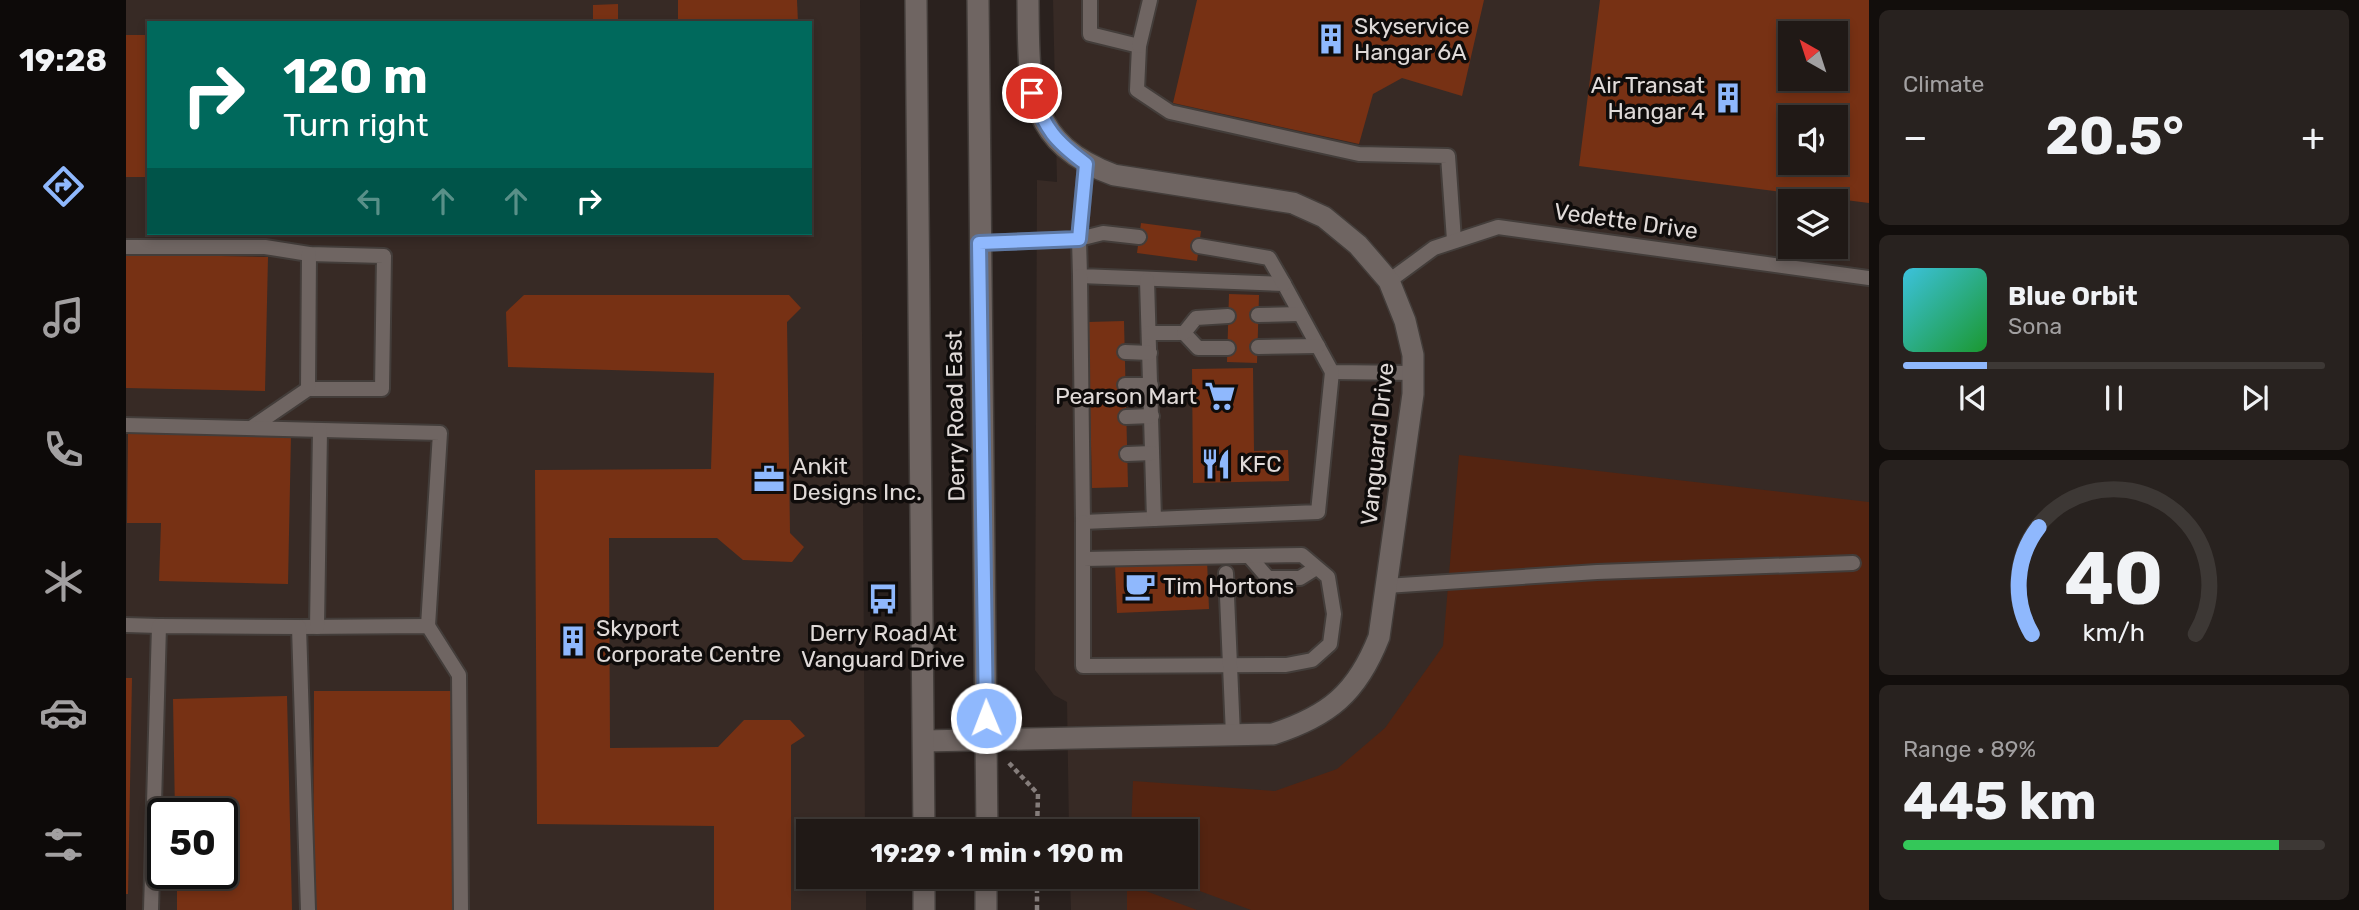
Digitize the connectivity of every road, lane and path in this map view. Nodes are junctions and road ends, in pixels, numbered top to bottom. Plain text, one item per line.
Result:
1 (916, 0) edge
2 (978, 0) edge
3 (1028, 0) edge
4 (1090, 0) edge
5 (1150, 0) edge
6 (1139, 46) junction
7 (1086, 164) junction
8 (1139, 237) dead end
9 (1079, 239) junction
10 (1454, 240) junction
11 (979, 243) junction
12 (1199, 246) dead end
13 (126, 247) edge
14 (309, 254) junction
15 (1080, 276) junction
16 (1869, 278) edge
17 (1147, 280) junction
18 (1389, 281) junction
19 (1284, 284) junction
20 (1300, 314) junction
21 (1258, 315) dead end
22 (1228, 316) dead end
23 (1149, 333) junction
24 (1184, 333) junction
25 (1258, 346) dead end
26 (1318, 346) junction
27 (1228, 348) dead end
28 (1125, 352) dead end
29 (1150, 353) junction
30 (1332, 372) junction
31 (1413, 373) junction
32 (1125, 385) dead end
33 (1151, 385) junction
34 (308, 389) junction
35 (1152, 416) junction
36 (1126, 417) dead end
37 (126, 425) edge
38 (251, 428) junction
39 (320, 430) junction
40 (1152, 453) junction
41 (1127, 454) dead end
42 (1154, 519) junction
43 (1083, 522) junction
44 (1249, 556) junction
45 (1083, 559) junction
46 (1853, 563) dead end
47 (1316, 568) junction
48 (1226, 573) dead end
49 (1386, 586) junction
50 (126, 625) edge
51 (159, 626) junction
52 (428, 626) junction
53 (299, 627) junction
54 (317, 627) junction
55 (1229, 667) junction
56 (1233, 736) junction
57 (987, 740) junction
58 (924, 741) junction
59 (924, 819) edge
60 (987, 819) edge
61 (1038, 819) edge
62 (924, 889) edge
63 (986, 889) edge
64 (1037, 889) edge
65 (151, 910) edge
66 (307, 910) edge
67 (461, 910) edge
68 (924, 910) edge
69 (986, 910) edge
70 (1037, 910) edge

1 - 58 main road, Derry Road East
2 - 11 main road, Derry Road East
3 - 7 main road, Vanguard Drive
4 - 6 lane
5 - 6 lane
6 - 10 lane
7 - 9 lane
7 - 18 main road, Vanguard Drive
8 - 9 lane
9 - 11 lane
9 - 15 lane
10 - 16 lane, Vedette Drive
10 - 18 lane, Vedette Drive
11 - 57 main road, Derry Road East
12 - 19 lane
13 - 14 lane
14 - 34 lane
14 - 34 lane
15 - 17 lane
15 - 43 lane
17 - 19 lane
17 - 23 lane
18 - 31 main road, Vanguard Drive
19 - 20 lane
20 - 21 lane
20 - 26 lane
22 - 24 lane
23 - 24 lane
23 - 29 lane
24 - 27 lane
25 - 26 lane
26 - 30 lane
28 - 29 lane
29 - 33 lane
30 - 31 lane
30 - 42 lane
31 - 49 main road, Vanguard Drive
32 - 33 lane
33 - 35 lane
34 - 38 lane
35 - 36 lane
35 - 40 lane
37 - 38 lane
38 - 39 lane
39 - 52 lane
39 - 54 lane
40 - 41 lane
40 - 42 lane
42 - 43 lane
43 - 45 lane
44 - 45 lane
44 - 47 lane
44 - 47 lane
45 - 55 lane
46 - 49 lane
47 - 55 lane
48 - 55 lane
49 - 56 main road, Vanguard Drive
50 - 51 lane
51 - 53 lane
51 - 65 lane
52 - 54 lane
52 - 67 lane
53 - 54 lane
53 - 66 lane
55 - 56 lane
56 - 57 main road, Vanguard Drive
57 - 58 main road, Vanguard Drive
57 - 60 main road, Derry Road East
57 - 61 path
58 - 59 main road, Derry Road East
62 - 68 main road
63 - 69 main road
64 - 70 path

